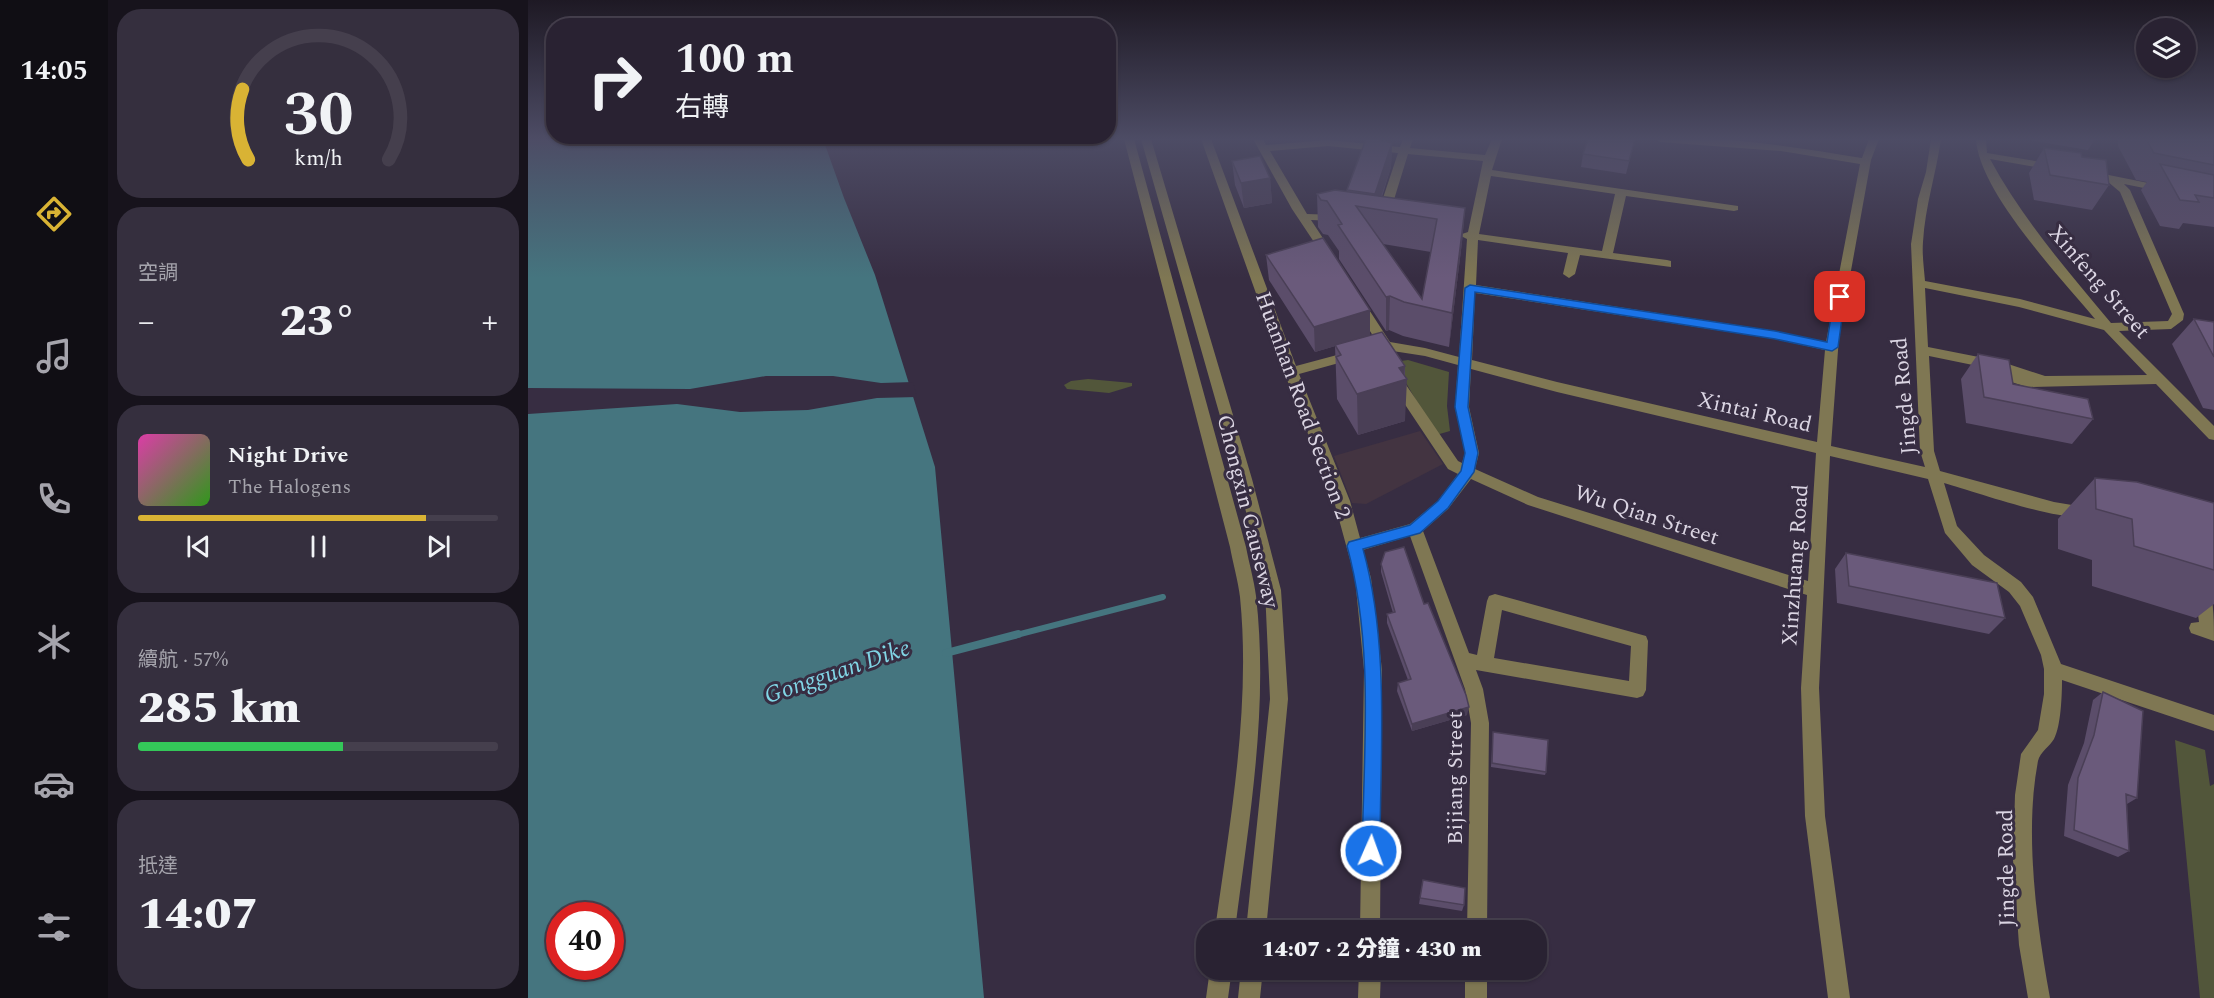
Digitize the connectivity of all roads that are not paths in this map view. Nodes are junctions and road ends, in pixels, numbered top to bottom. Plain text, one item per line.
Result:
1 (1141, 186) edge
2 (1160, 186) edge
3 (1223, 186) edge
4 (1285, 186) edge
5 (1392, 186) edge
6 (1483, 186) edge
7 (1578, 186) edge
8 (1861, 186) edge
9 (1927, 186) edge
10 (1999, 186) edge
11 (2119, 186) edge
12 (2145, 186) edge
13 (1621, 192) junction
14 (2180, 193) edge
15 (1734, 208) dead end
16 (1304, 218) junction
17 (1348, 220) edge
18 (1380, 224) edge
19 (1450, 233) edge
20 (1473, 236) junction
21 (1575, 250) junction
22 (1608, 255) junction
23 (1667, 264) dead end
24 (1336, 267) edge
25 (1569, 274) dead end
26 (1918, 283) junction
27 (1470, 288) junction
28 (1354, 297) edge
29 (2108, 327) junction
30 (1386, 346) junction
31 (1832, 347) junction
32 (1921, 350) junction
33 (1465, 363) junction
34 (1387, 367) edge
35 (1291, 372) junction
36 (2007, 376) edge
37 (2160, 379) junction
38 (2043, 381) junction
39 (2212, 431) edge
40 (1825, 453) junction
41 (1467, 472) junction
42 (1934, 475) junction
43 (2098, 513) edge
44 (1415, 529) junction
45 (1354, 546) junction
46 (2202, 580) edge
47 (1816, 591) junction
48 (2206, 629) edge
49 (1464, 660) junction
50 (1484, 664) junction
51 (2053, 669) junction
52 (2214, 723) edge
53 (1226, 920) edge
54 (1257, 920) edge
55 (1370, 920) edge
56 (1477, 920) edge
57 (1219, 980) edge
58 (1251, 980) edge
59 (1370, 980) edge
60 (1476, 980) edge
61 (1217, 998) edge
62 (1249, 998) edge
63 (1370, 998) edge
64 (1476, 998) edge
65 (1839, 998) edge
66 (2039, 998) edge

1 - 53 street, Chongxin Causeway
2 - 54 street, Chongxin Causeway
3 - 35 street, Huanhan Road Section 2
4 - 16 street
5 - 18 street
6 - 20 street
7 - 13 street
8 - 31 street, Xinzhuang Road
9 - 26 street, Jingde Road
10 - 29 street, Xinfeng Street
11 - 29 street
12 - 14 street
13 - 15 street
13 - 22 street
16 - 17 street
16 - 24 street
19 - 20 street
20 - 21 street
20 - 27 street
21 - 22 street
21 - 25 street
22 - 23 street
26 - 29 street
26 - 32 street, Jingde Road
27 - 31 street
27 - 33 street
28 - 30 street
29 - 37 street, Xinfeng Street
30 - 33 street, Xintai Road
30 - 35 street, Xintai Road
31 - 40 street, Xinzhuang Road
32 - 38 street
32 - 42 street, Jingde Road
33 - 40 street, Xintai Road
33 - 41 street
34 - 41 street, Wu Qian Street
35 - 45 street, Huanhan Road Section 2
36 - 38 street
37 - 38 street
37 - 39 street, Xinfeng Street
40 - 42 street, Xintai Road
40 - 47 street, Xinzhuang Road
41 - 44 street
41 - 47 street, Wu Qian Street
42 - 43 street, Xintai Road
42 - 51 street, Jingde Road
44 - 45 street
44 - 49 street, Bijiang Street
45 - 55 street, Huanhan Road Section 2
46 - 48 street
47 - 65 street, Xinzhuang Road
49 - 50 street
49 - 56 street, Bijiang Street
50 - 50 street
51 - 52 street
51 - 66 street, Jingde Road
57 - 61 street
58 - 62 street
59 - 63 street
60 - 64 street

